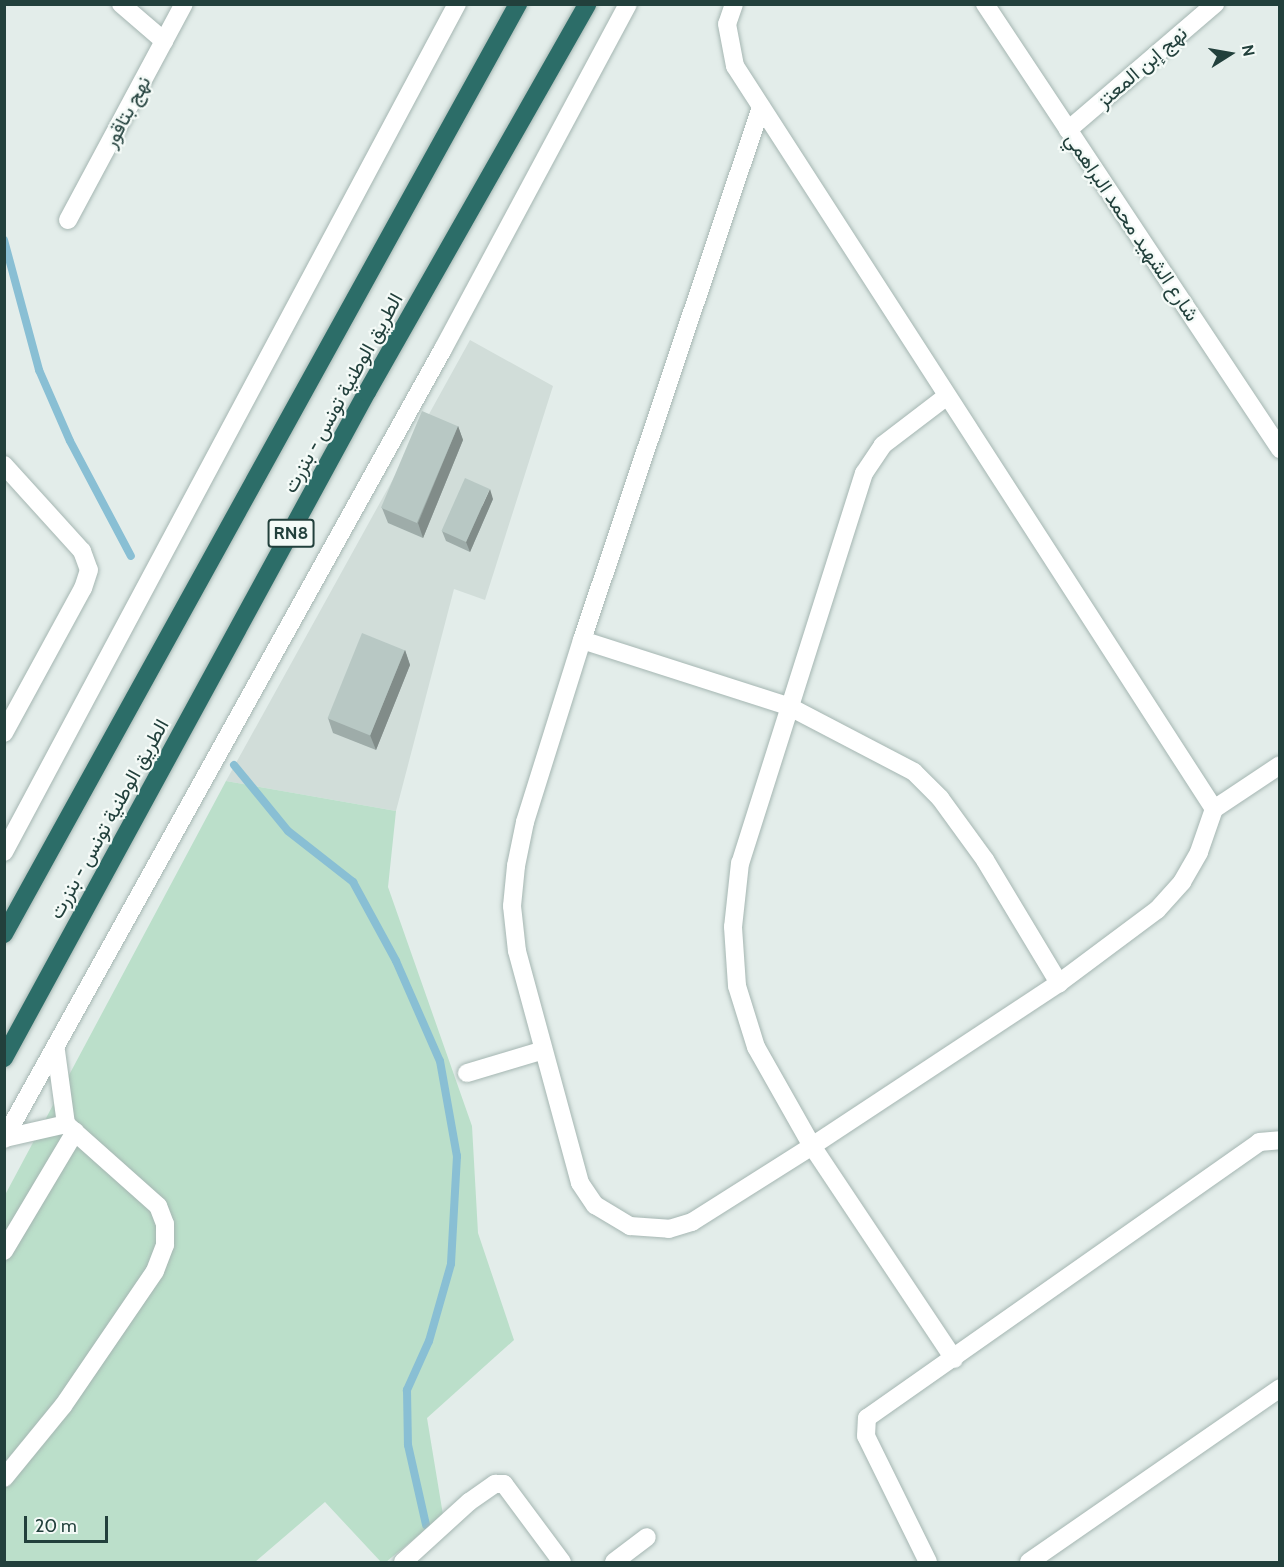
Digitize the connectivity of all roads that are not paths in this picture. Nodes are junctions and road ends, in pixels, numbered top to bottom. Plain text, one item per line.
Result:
1 (121, 4) edge
2 (184, 4) edge
3 (457, 4) edge
4 (518, 4) edge
5 (628, 4) edge
6 (734, 4) edge
7 (985, 4) edge
8 (1215, 4) edge
9 (585, 8) edge
10 (164, 41) junction
11 (760, 106) junction
12 (1068, 130) junction
13 (68, 219) dead end
14 (947, 396) junction
15 (1280, 449) edge
16 (4, 465) edge
17 (582, 640) junction
18 (788, 706) junction
19 (4, 733) edge
20 (1280, 765) edge
21 (1214, 808) junction
22 (4, 852) edge
23 (4, 934) edge
24 (1059, 983) junction
25 (56, 1051) junction
26 (541, 1051) junction
27 (4, 1058) edge
28 (467, 1073) dead end
29 (70, 1128) junction
30 (5, 1138) edge
31 (1280, 1140) edge
32 (812, 1146) junction
33 (4, 1251) edge
34 (954, 1359) junction
35 (1280, 1388) edge
36 (4, 1478) edge
37 (647, 1537) dead end
38 (403, 1563) edge
39 (562, 1563) edge
40 (614, 1563) edge
41 (928, 1563) edge
42 (1029, 1563) edge

1 - 10 street
2 - 10 street, نهج بتاقور
3 - 22 street
4 - 23 highway, الطريق الوطنية تونس - بنزرت
5 - 25 street
6 - 11 street
7 - 12 street, شارع الشهيد محمد البراهمي
8 - 12 street, نهج إبن المعتز
9 - 27 highway, الطريق الوطنية تونس - بنزرت / RN8
10 - 13 street, نهج بتاقور
11 - 14 street
11 - 17 street
12 - 15 street, شارع الشهيد محمد البراهمي
14 - 18 street
14 - 21 street
16 - 19 street
17 - 18 street
17 - 26 street
18 - 24 street
18 - 32 street
20 - 21 street
21 - 24 street
24 - 32 street
25 - 29 street
25 - 30 street
26 - 28 street
26 - 32 street
29 - 30 street
29 - 33 street
29 - 36 street
31 - 34 street
32 - 34 street
34 - 41 street
35 - 42 street
37 - 40 street
38 - 39 street

